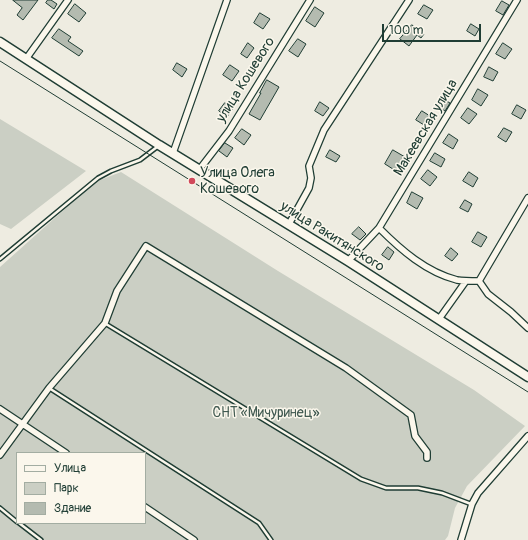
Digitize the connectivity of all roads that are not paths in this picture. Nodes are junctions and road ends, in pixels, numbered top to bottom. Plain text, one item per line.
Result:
1 (68, 0) edge
2 (227, 0) edge
3 (310, 0) edge
4 (409, 0) edge
5 (517, 0) edge
6 (0, 42) edge
7 (26, 59) junction
8 (159, 145) junction
9 (173, 153) junction
10 (199, 170) junction
11 (528, 198) edge
12 (289, 224) junction
13 (379, 228) junction
14 (0, 259) edge
15 (348, 261) junction
16 (466, 281) junction
17 (479, 281) junction
18 (439, 319) junction
19 (105, 323) junction
20 (528, 328) edge
21 (528, 376) edge
22 (49, 388) junction
23 (0, 409) edge
24 (23, 423) junction
25 (528, 436) edge
26 (65, 452) edge
27 (0, 455) edge
28 (427, 458) dead end
29 (472, 504) junction
30 (146, 507) edge
31 (0, 508) edge
32 (16, 520) edge
33 (21, 524) edge
34 (41, 540) edge
35 (194, 540) edge
36 (271, 540) edge
37 (461, 540) edge

1 - 7 street
2 - 9 street
3 - 10 street, улица Кошевого
4 - 12 street
5 - 13 street, Макеевская улица
6 - 7 main road, улица Ракитянского
7 - 8 main road, улица Ракитянского
8 - 9 main road, улица Ракитянского
8 - 14 lane
9 - 10 main road, улица Ракитянского
10 - 12 main road, улица Ракитянского
11 - 17 street
12 - 15 main road, улица Ракитянского
13 - 15 street, Макеевская улица
13 - 16 street
15 - 18 main road, улица Ракитянского
16 - 17 street
16 - 18 street
17 - 20 street
18 - 21 main road, улица Ракитянского
19 - 22 street
19 - 28 street
19 - 29 lane
22 - 24 street
22 - 36 lane
23 - 24 street
24 - 26 street
24 - 27 street
25 - 29 street
29 - 37 street
30 - 35 street
31 - 32 lane
33 - 34 lane

